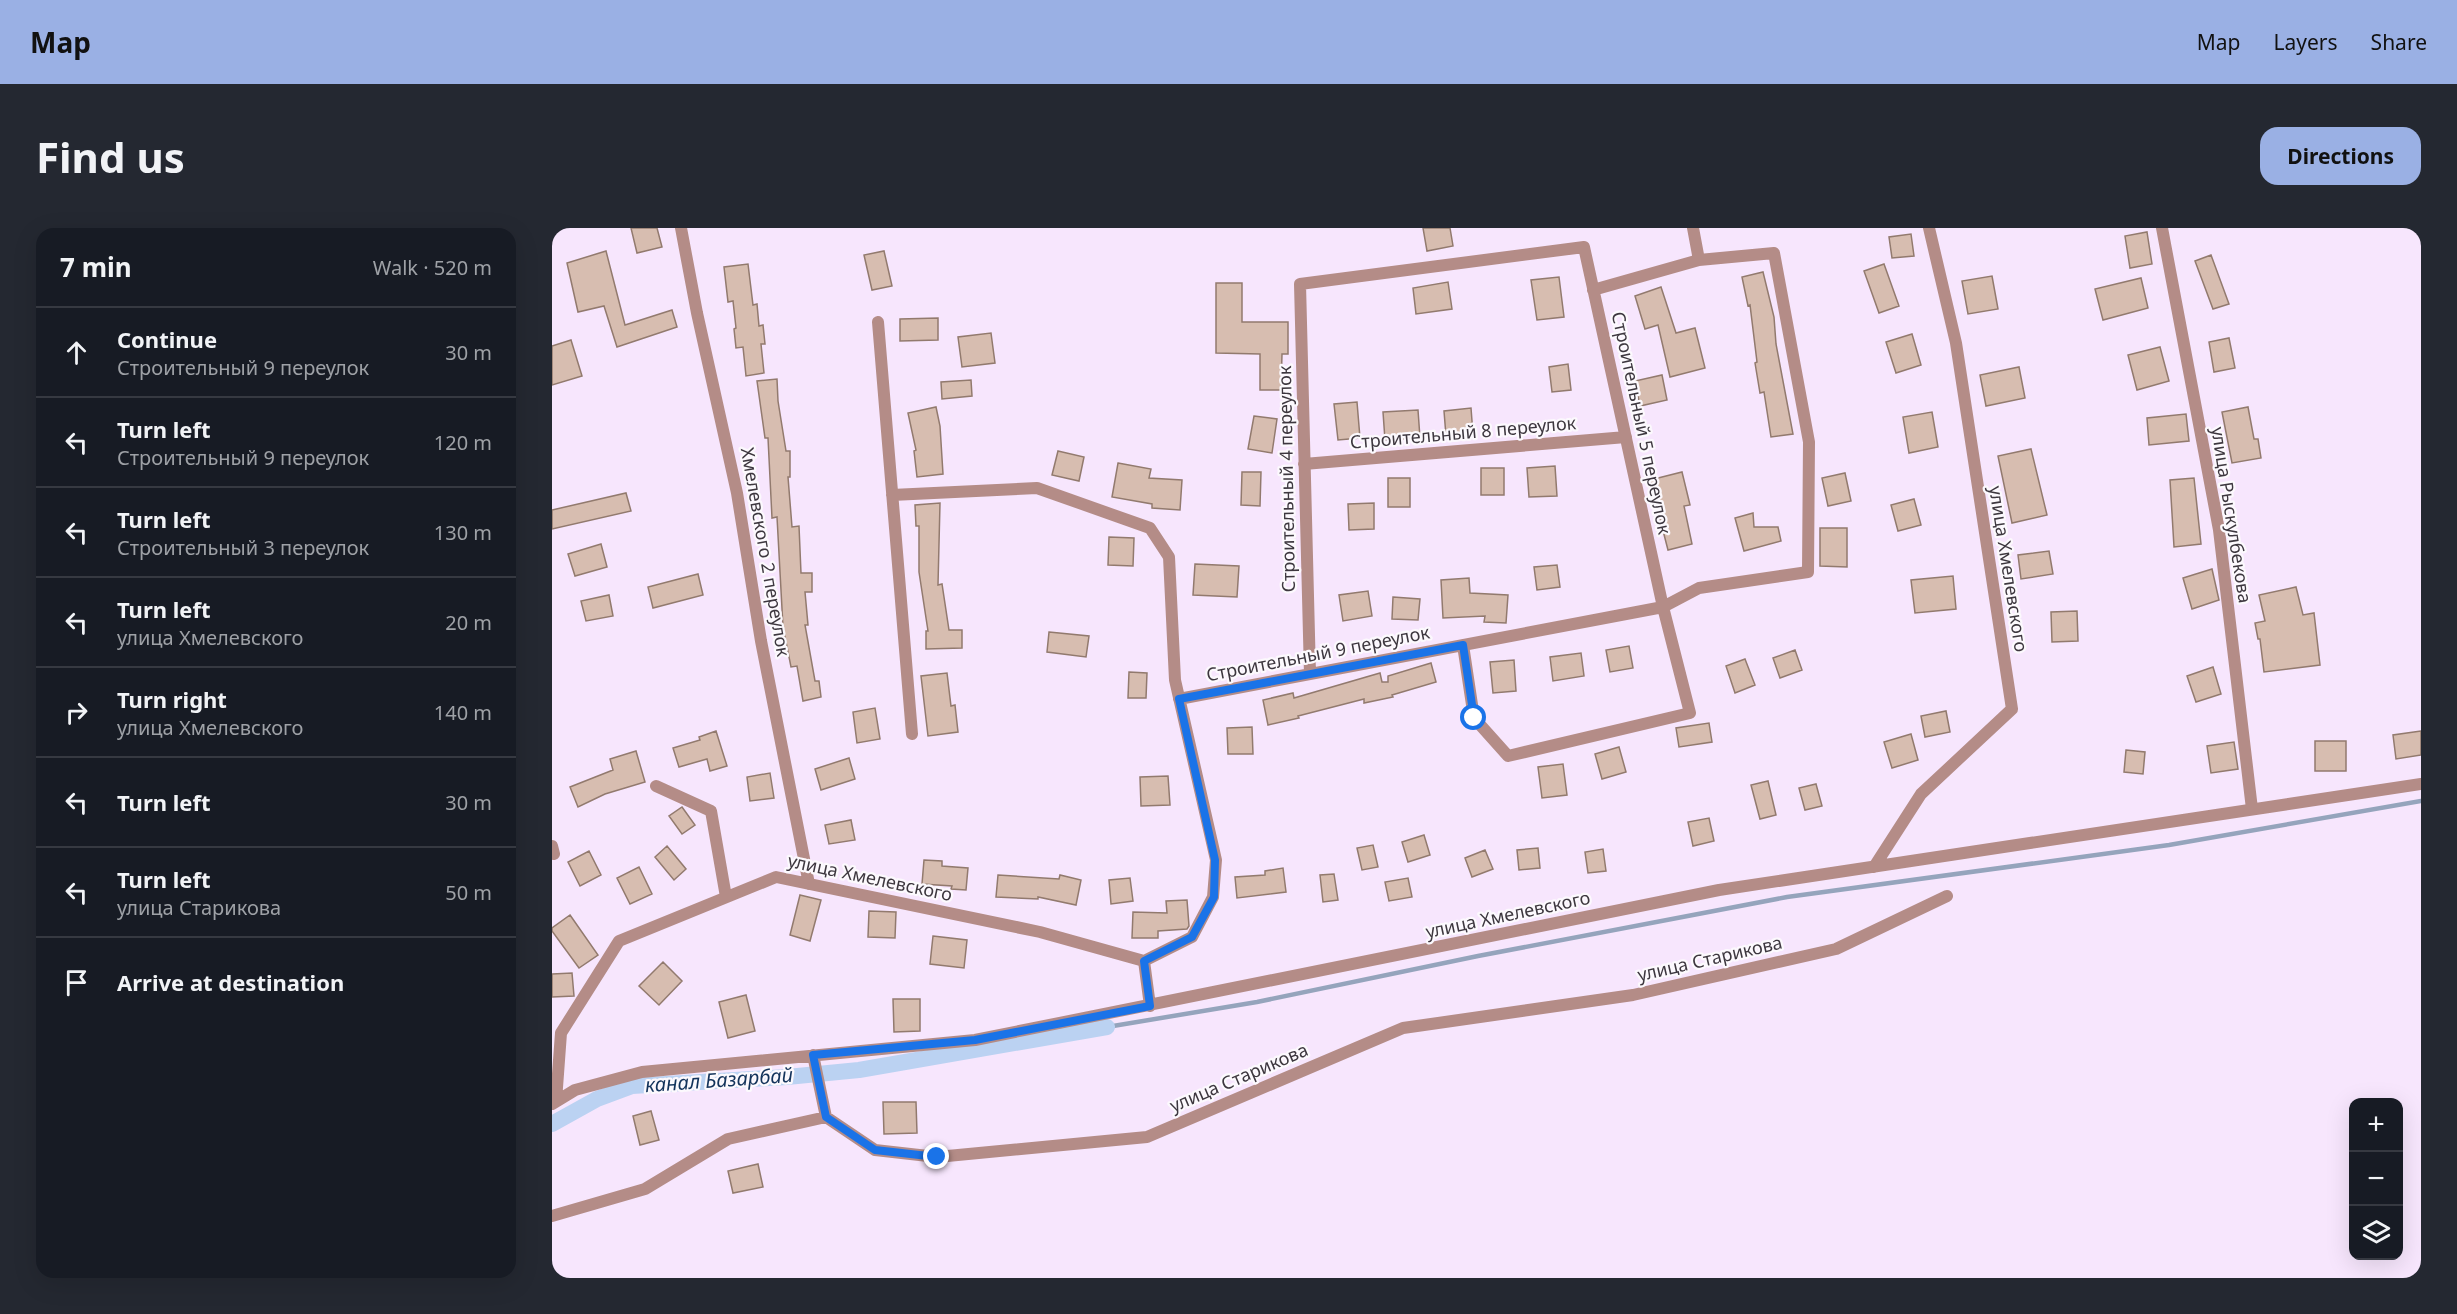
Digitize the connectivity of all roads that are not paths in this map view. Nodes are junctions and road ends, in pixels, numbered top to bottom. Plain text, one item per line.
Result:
1 (681, 228) edge
2 (1692, 228) edge
3 (1929, 228) edge
4 (2162, 228) edge
5 (1699, 260) junction
6 (1300, 284) joint
7 (1593, 290) junction
8 (878, 322) dead end
9 (1626, 437) junction
10 (1304, 464) junction
11 (892, 495) junction
12 (1663, 607) junction
13 (1463, 645) junction
14 (1310, 674) junction
15 (1179, 699) junction
16 (912, 734) dead end
17 (2421, 784) edge
18 (656, 786) dead end
19 (2252, 809) junction
20 (1874, 867) junction
21 (809, 884) junction
22 (1947, 896) dead end
23 (726, 897) junction
24 (1144, 961) junction
25 (1150, 1006) junction
26 (813, 1056) junction
27 (554, 1102) edge
28 (825, 1113) junction
29 (552, 1216) edge

1 - 21 street, Хмелевского 2 переулок
2 - 5 street
3 - 20 street, улица Хмелевского
4 - 19 street, улица Рыскулбекова
5 - 7 street, Строительный 9 переулок
5 - 12 street, Строительный 9 переулок
6 - 7 street, Строительный 5 переулок
6 - 10 street, Строительный 4 переулок
7 - 9 street, Строительный 5 переулок
8 - 11 street
9 - 10 street, Строительный 8 переулок
9 - 12 street, Строительный 5 переулок
10 - 14 street, Строительный 4 переулок
11 - 15 street
11 - 16 street
12 - 13 street, Строительный 9 переулок
12 - 13 street
13 - 14 street, Строительный 9 переулок
14 - 15 street, Строительный 9 переулок
15 - 24 street
17 - 19 street, улица Хмелевского
18 - 23 street
19 - 20 street, улица Хмелевского
20 - 25 street, улица Хмелевского
21 - 23 street, улица Хмелевского
21 - 24 street, улица Хмелевского
22 - 28 street, улица Старикова
23 - 27 street, улица Хмелевского
24 - 25 street
25 - 26 street, улица Хмелевского
26 - 27 street, улица Хмелевского
26 - 28 street
28 - 29 street

